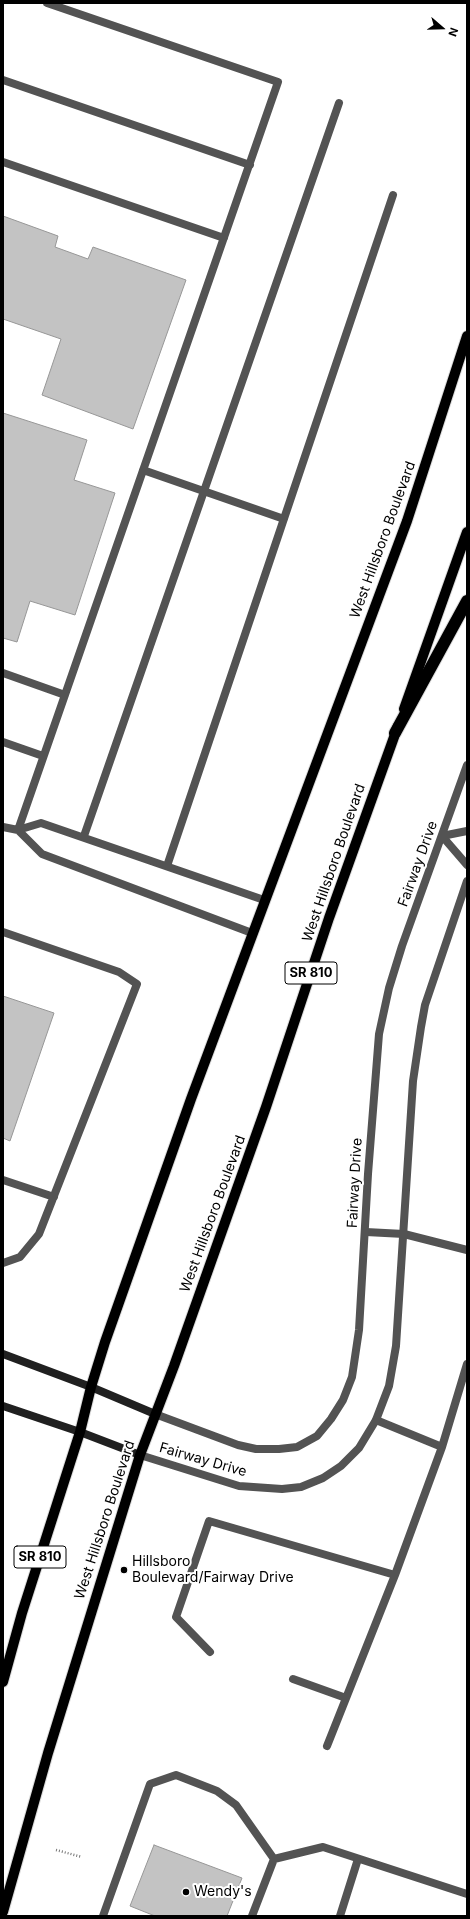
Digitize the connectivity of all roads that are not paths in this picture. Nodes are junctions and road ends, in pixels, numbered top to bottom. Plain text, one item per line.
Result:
1 (47, 3) edge
2 (3, 80) edge
3 (339, 103) dead end
4 (3, 162) edge
5 (250, 165) junction
6 (393, 195) dead end
7 (224, 238) junction
8 (467, 336) edge
9 (143, 470) junction
10 (204, 491) junction
11 (284, 519) junction
12 (467, 532) edge
13 (467, 601) edge
14 (3, 673) edge
15 (65, 695) junction
16 (395, 733) junction
17 (3, 742) edge
18 (43, 756) junction
19 (467, 765) edge
20 (3, 827) edge
21 (18, 830) junction
22 (467, 831) edge
23 (84, 836) junction
24 (442, 836) junction
25 (467, 865) edge
26 (167, 866) junction
27 (467, 881) edge
28 (264, 900) junction
29 (3, 932) edge
30 (252, 933) junction
31 (3, 1180) edge
32 (54, 1197) junction
33 (366, 1232) junction
34 (404, 1234) junction
35 (467, 1250) edge
36 (3, 1263) edge
37 (3, 1354) edge
38 (467, 1364) edge
39 (91, 1386) junction
40 (3, 1406) edge
41 (155, 1414) junction
42 (376, 1420) junction
43 (80, 1432) junction
44 (442, 1447) junction
45 (140, 1455) junction
46 (395, 1575) junction
47 (210, 1652) dead end
48 (293, 1679) dead end
49 (3, 1682) edge
50 (346, 1698) junction
51 (327, 1746) dead end
52 (274, 1858) junction
53 (358, 1859) junction
54 (467, 1894) edge
55 (3, 1912) edge
56 (103, 1916) edge
57 (252, 1916) edge
58 (340, 1916) edge

1 - 5 street
2 - 5 street
3 - 10 street
4 - 7 street
5 - 7 street
6 - 11 street
7 - 9 street
8 - 28 main road, West Hillsboro Boulevard / SR 810
9 - 10 street
9 - 15 street
10 - 11 street
10 - 23 street
11 - 26 street
12 - 16 main road, West Hillsboro Boulevard / SR 810
13 - 16 highway
14 - 15 street
15 - 18 street
16 - 41 main road, West Hillsboro Boulevard / SR 810
17 - 18 street
18 - 21 street
19 - 24 street, Fairway Drive
20 - 21 street
21 - 23 street
21 - 30 street
22 - 24 street
23 - 26 street
24 - 25 street
24 - 33 street, Fairway Drive
26 - 28 street
27 - 34 street, Fairway Drive
28 - 30 main road, West Hillsboro Boulevard / SR 810
29 - 32 street
30 - 39 main road, West Hillsboro Boulevard / SR 810
31 - 32 street
32 - 36 street
33 - 34 street
33 - 41 street, Fairway Drive
34 - 35 street
34 - 42 street, Fairway Drive
37 - 39 street
38 - 44 street
39 - 41 street
39 - 43 main road, West Hillsboro Boulevard / SR 810
40 - 43 street
41 - 45 main road, West Hillsboro Boulevard / SR 810
42 - 44 street
42 - 45 street, Fairway Drive
43 - 45 street
43 - 49 main road, West Hillsboro Boulevard / SR 810
44 - 46 street
45 - 55 main road, West Hillsboro Boulevard / SR 810
46 - 47 street
46 - 50 street
48 - 50 street
50 - 51 street
52 - 53 street
52 - 56 street
52 - 57 street
53 - 54 street
53 - 58 street

